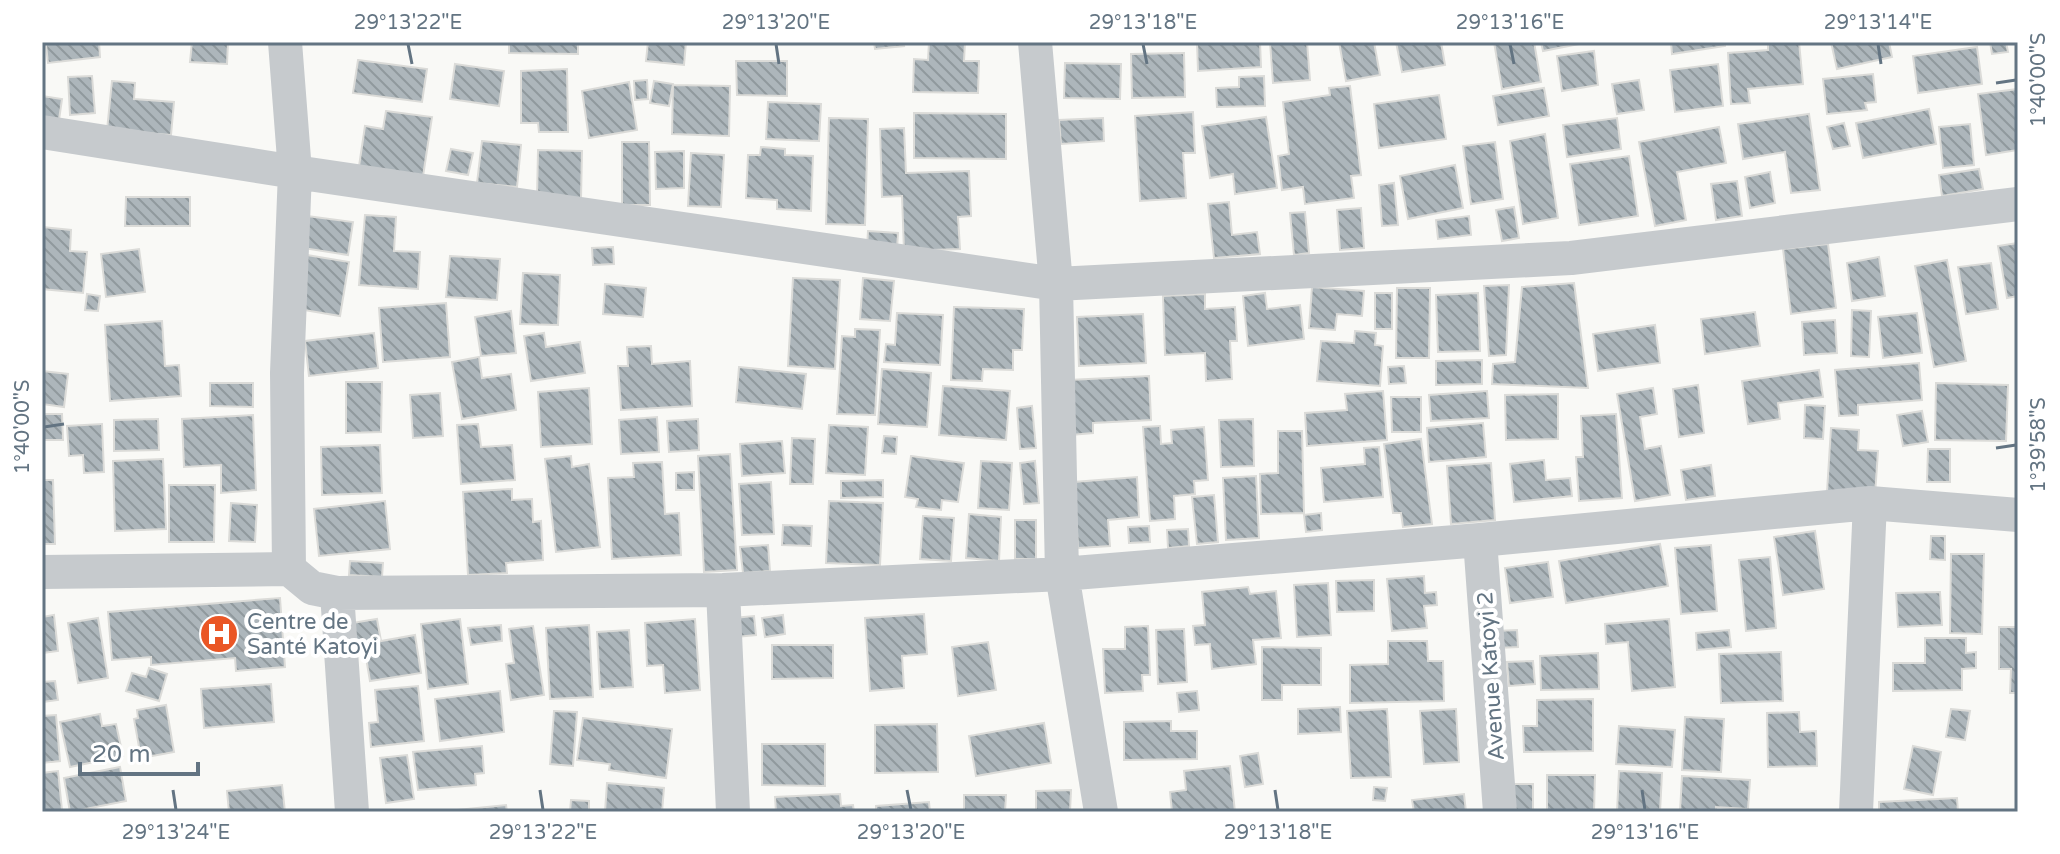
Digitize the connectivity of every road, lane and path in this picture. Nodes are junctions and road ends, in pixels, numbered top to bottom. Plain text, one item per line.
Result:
1 (285, 42) edge
2 (1035, 42) edge
3 (42, 132) edge
4 (295, 172) junction
5 (2018, 204) edge
6 (1056, 284) junction
7 (1870, 503) junction
8 (2018, 515) edge
9 (1480, 540) junction
10 (289, 569) junction
11 (42, 572) edge
12 (1062, 574) junction
13 (723, 590) junction
14 (337, 593) junction
15 (352, 812) edge
16 (733, 812) edge
17 (1101, 812) edge
18 (1500, 812) edge
19 (1856, 812) edge

1 - 4 street
2 - 6 street
3 - 4 street
4 - 6 street
4 - 10 street
5 - 6 street
6 - 12 street
7 - 8 street
7 - 9 street
7 - 19 street
9 - 12 street
9 - 18 street, Avenue Katoyi 2
10 - 11 street
10 - 14 street
12 - 13 street
12 - 17 street
13 - 14 street
13 - 16 street
14 - 15 street

